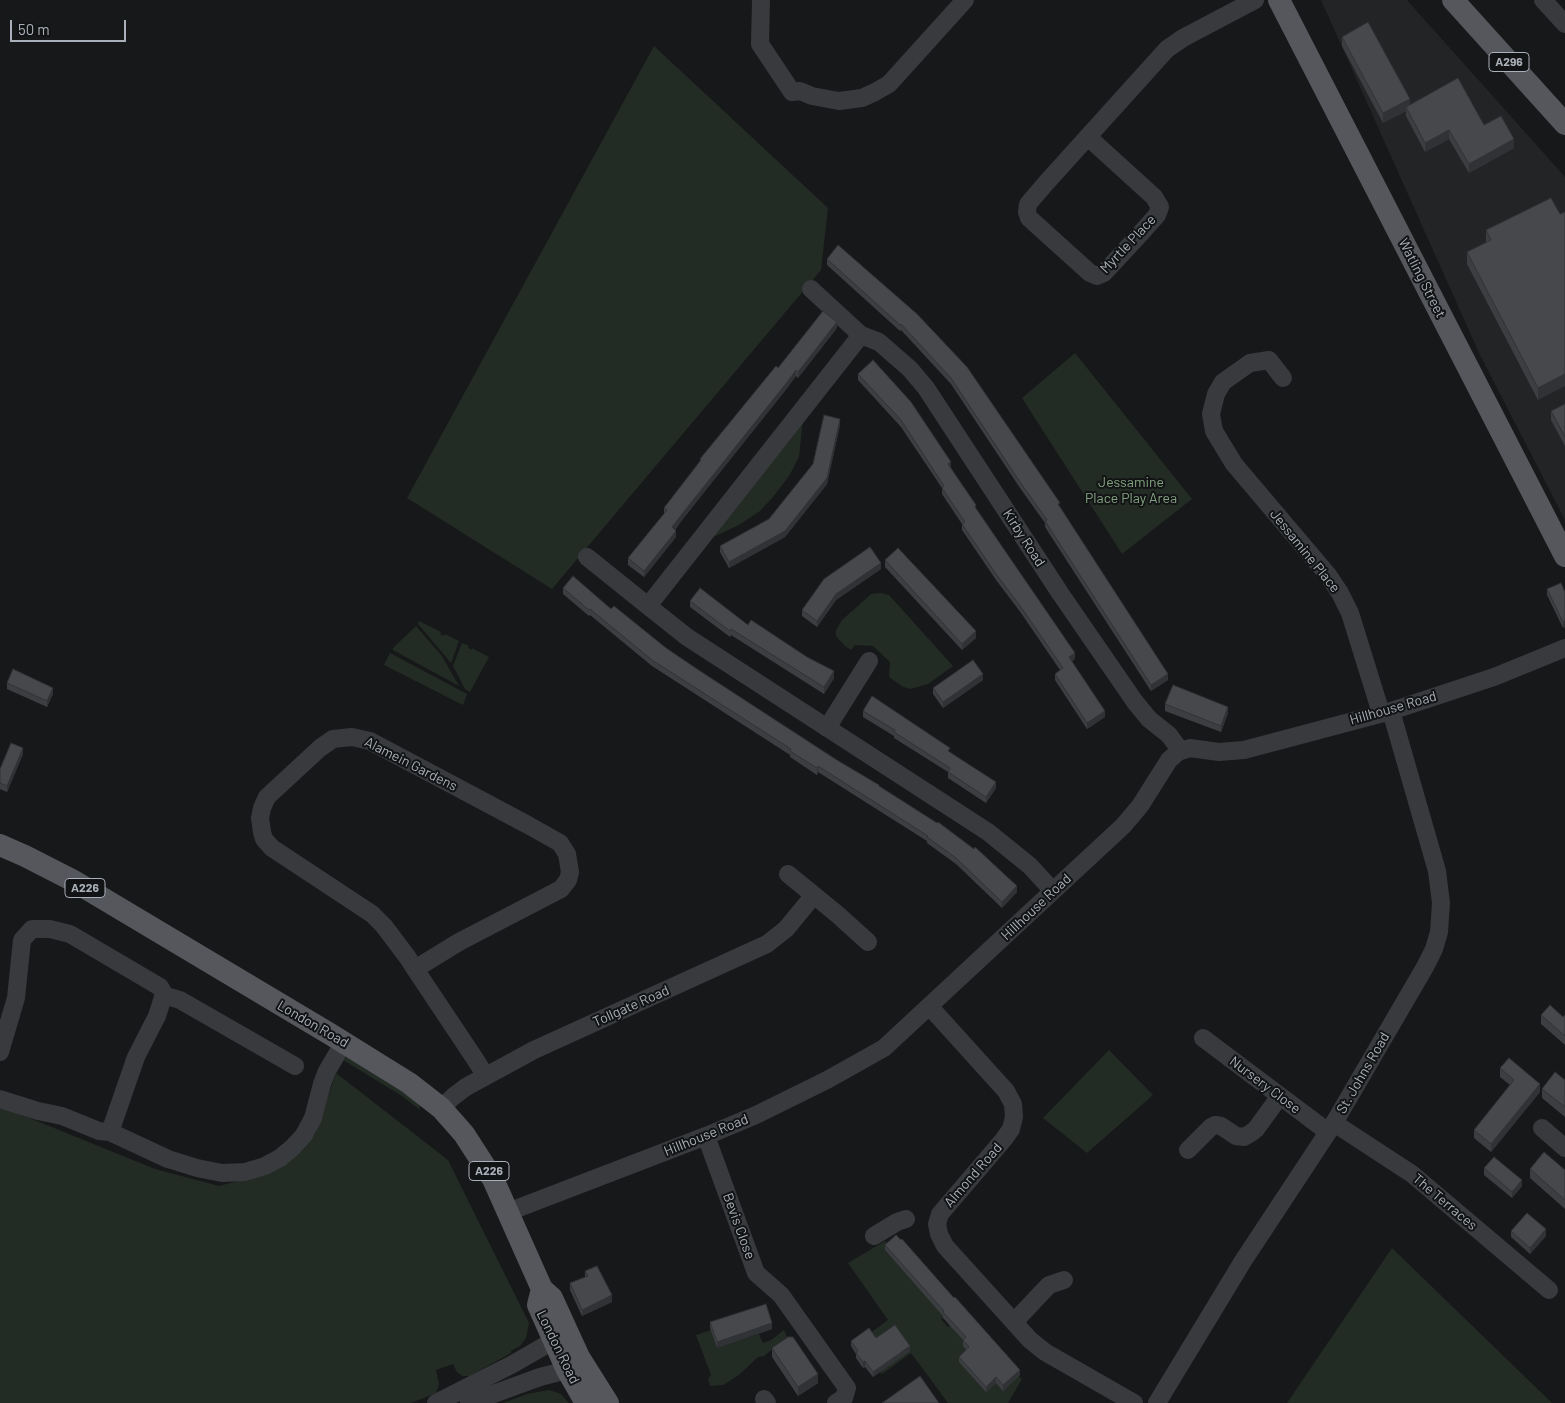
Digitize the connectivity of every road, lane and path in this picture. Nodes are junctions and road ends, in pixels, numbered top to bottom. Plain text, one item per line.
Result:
1 (761, 0) edge
2 (965, 0) edge
3 (1255, 0) edge
4 (1279, 0) edge
5 (1453, 0) edge
6 (1543, 0) edge
7 (1565, 24) edge
8 (1565, 124) edge
9 (1088, 137) junction
10 (811, 289) dead end
11 (861, 335) junction
12 (1283, 378) dead end
13 (1565, 556) edge
14 (587, 557) dead end
15 (648, 606) junction
16 (1565, 648) edge
17 (869, 662) dead end
18 (1386, 712) junction
19 (827, 728) junction
20 (1180, 750) junction
21 (0, 845) edge
22 (788, 874) dead end
23 (1053, 891) junction
24 (814, 895) junction
25 (868, 942) dead end
26 (415, 969) junction
27 (163, 998) junction
28 (930, 1007) junction
29 (1203, 1038) dead end
30 (344, 1042) junction
31 (0, 1052) edge
32 (295, 1066) dead end
33 (486, 1076) junction
34 (1280, 1096) junction
35 (0, 1099) edge
36 (441, 1108) junction
37 (1331, 1128) junction
38 (1542, 1128) dead end
39 (110, 1132) junction
40 (706, 1136) junction
41 (1565, 1148) edge
42 (1188, 1150) dead end
43 (508, 1212) junction
44 (906, 1219) dead end
45 (874, 1236) dead end
46 (1064, 1280) dead end
47 (1549, 1290) dead end
48 (1014, 1322) junction
49 (560, 1337) junction
50 (573, 1363) junction
51 (436, 1403) edge
52 (469, 1403) edge
53 (586, 1403) edge
54 (608, 1403) edge
55 (836, 1403) edge
56 (1134, 1403) edge
57 (1156, 1403) edge

1 - 2 street
3 - 9 street, Myrtle Place
4 - 13 main road, Watling Street
5 - 8 main road, A296
6 - 7 street
9 - 9 street, Myrtle Place
10 - 11 street, Kirby Road
11 - 15 street
11 - 20 street, Kirby Road
12 - 18 street, Jessamine Place
14 - 15 street
15 - 19 street
16 - 18 street, Hillhouse Road
17 - 19 street
18 - 20 street, Hillhouse Road
18 - 37 street, St. Johns Road
19 - 23 street
20 - 23 street, Hillhouse Road
21 - 30 main road, London Road / A226
22 - 24 street
23 - 28 street, Hillhouse Road
24 - 25 street
24 - 33 street, Tollgate Road
26 - 26 street, Alamein Gardens
26 - 33 street, Alamein Gardens
27 - 31 street
27 - 32 street
27 - 39 street
28 - 40 street, Hillhouse Road
28 - 48 street, Almond Road
29 - 34 street, Nursery Close
30 - 36 main road, London Road / A226
30 - 39 street
33 - 36 street, Tollgate Road
34 - 37 street, Nursery Close
34 - 42 street
35 - 39 street
36 - 43 main road, London Road / A226
37 - 47 street, The Terraces
37 - 57 street, St. Johns Road
38 - 41 street
40 - 43 street, Hillhouse Road
40 - 55 street, Bevis Close
43 - 49 main road, London Road / A226
44 - 45 street
46 - 48 street
48 - 56 street, Almond Road
49 - 50 main road, London Road / A226
49 - 51 street
50 - 52 street
50 - 53 main road, London Road / A226
50 - 54 main road, London Road / A226

